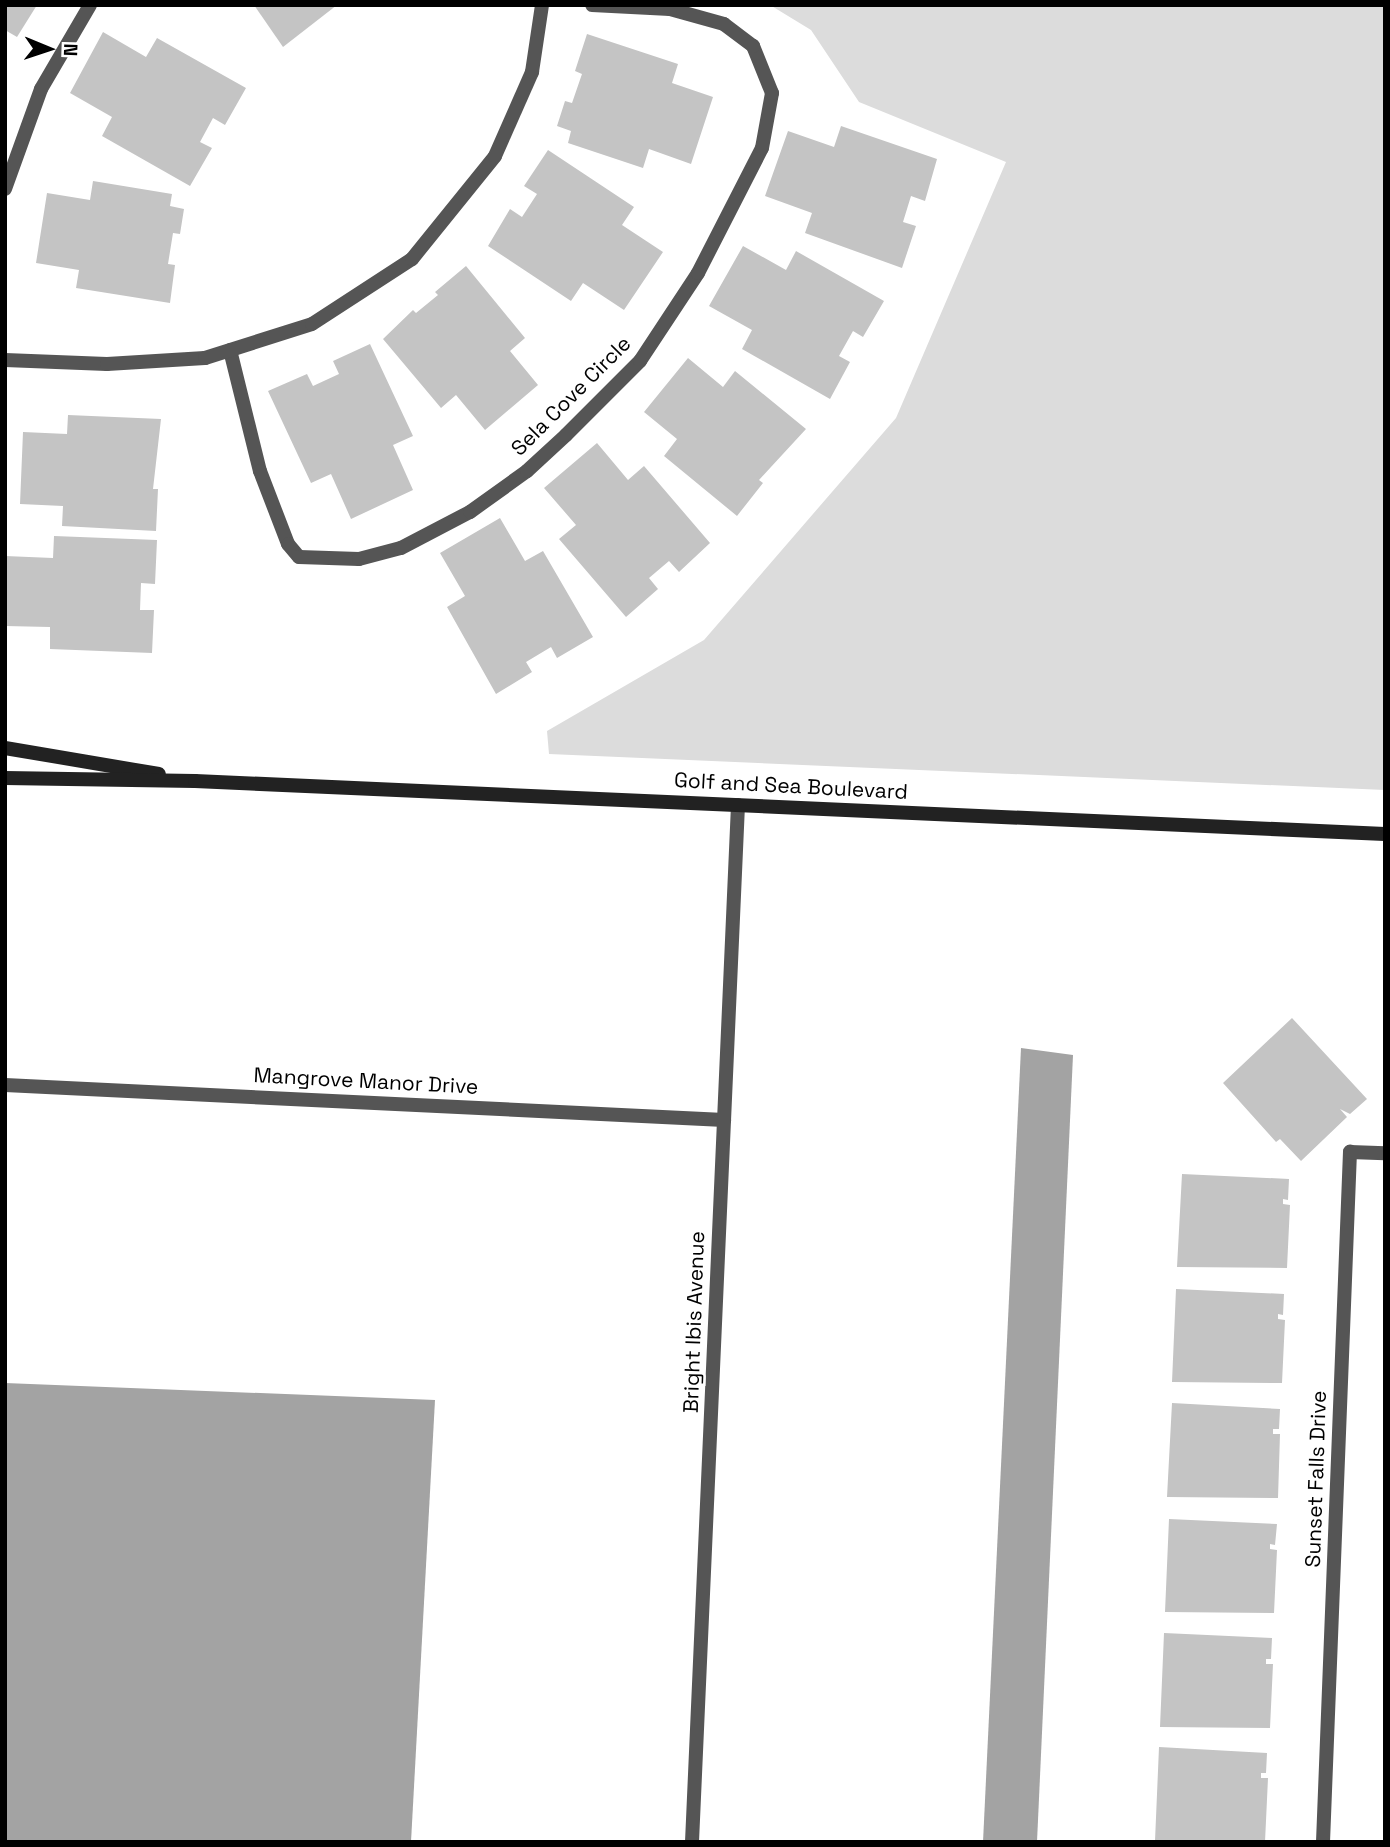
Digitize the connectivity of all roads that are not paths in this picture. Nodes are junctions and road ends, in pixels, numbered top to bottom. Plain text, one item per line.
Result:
1 (90, 5) edge
2 (542, 5) edge
3 (592, 5) edge
4 (5, 189) edge
5 (230, 350) junction
6 (5, 360) edge
7 (5, 748) edge
8 (5, 778) edge
9 (195, 780) junction
10 (738, 805) junction
11 (1385, 834) edge
12 (5, 1085) edge
13 (724, 1120) junction
14 (1385, 1153) edge
15 (692, 1842) edge
16 (1322, 1842) edge

1 - 4 street
2 - 5 street
3 - 5 street, Sela Cove Circle
5 - 6 street
7 - 9 street, Golf and Sea Boulevard
8 - 9 street, Golf and Sea Boulevard
9 - 10 street, Golf and Sea Boulevard
10 - 11 street, Golf and Sea Boulevard
10 - 13 street, Bright Ibis Avenue
12 - 13 street, Mangrove Manor Drive
13 - 15 street, Bright Ibis Avenue
14 - 16 street, Sunset Falls Drive

